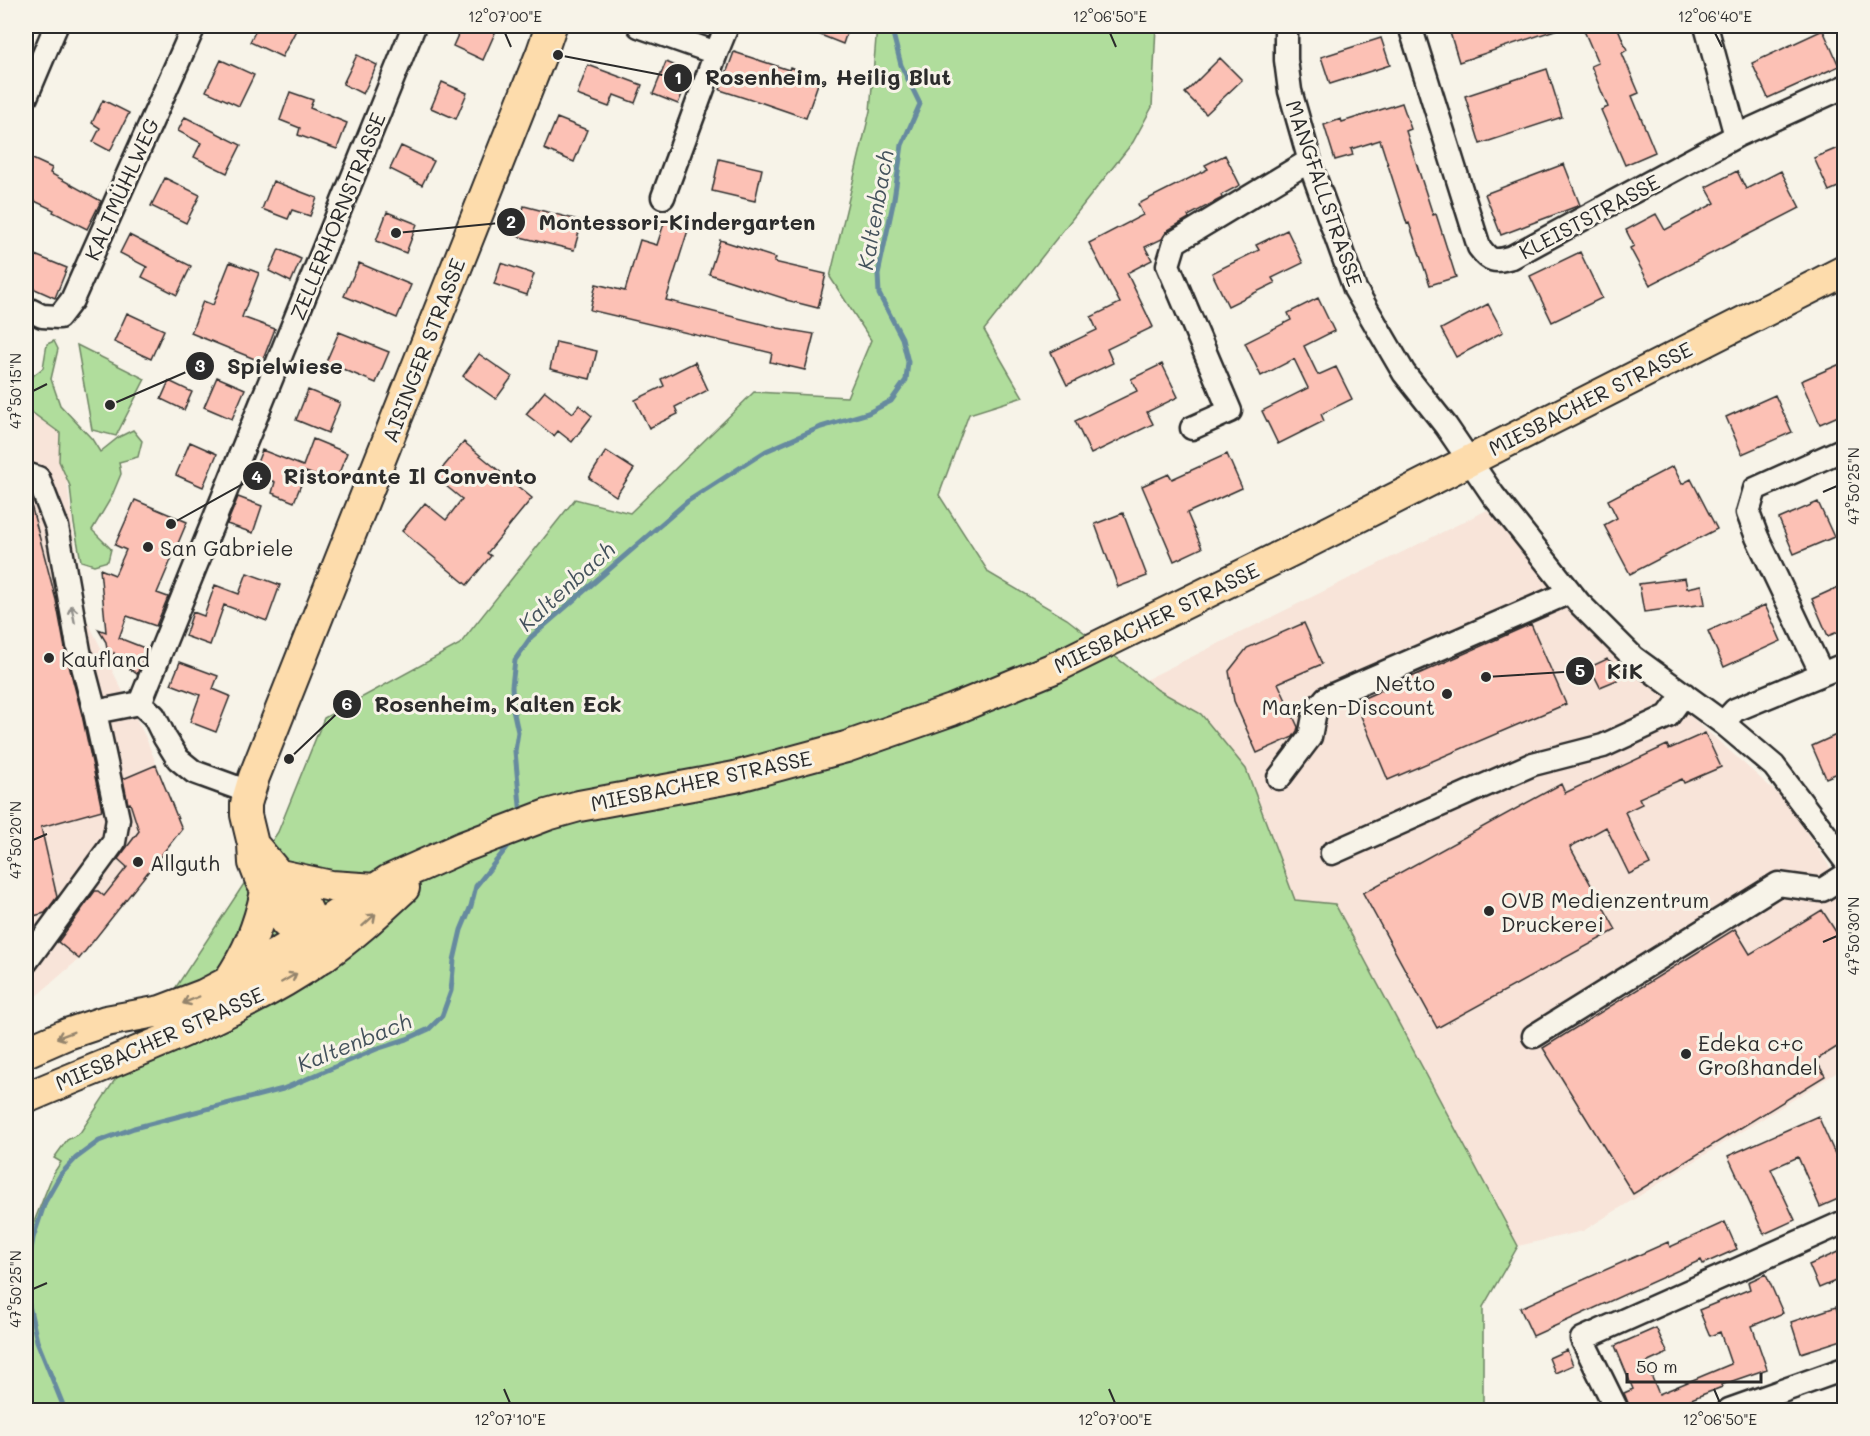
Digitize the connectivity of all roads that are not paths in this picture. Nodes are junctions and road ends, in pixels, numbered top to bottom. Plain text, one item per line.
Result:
1 (56, 26) edge
2 (194, 26) edge
3 (414, 26) edge
4 (550, 26) edge
5 (639, 26) edge
6 (727, 26) edge
7 (1286, 26) edge
8 (1410, 26) edge
9 (1706, 26) edge
10 (716, 53) junction
11 (1845, 87) edge
12 (26, 97) edge
13 (1736, 136) junction
14 (1309, 161) junction
15 (663, 197) dead end
16 (1845, 271) edge
17 (26, 308) edge
18 (1192, 428) dead end
19 (1845, 449) edge
20 (1468, 460) junction
21 (26, 474) edge
22 (1570, 592) junction
23 (1845, 665) edge
24 (1822, 675) junction
25 (1684, 693) junction
26 (140, 703) junction
27 (96, 712) junction
28 (1723, 723) junction
29 (1279, 778) dead end
30 (249, 792) junction
31 (1332, 853) dead end
32 (1845, 859) edge
33 (430, 863) junction
34 (1845, 876) edge
35 (273, 884) junction
36 (376, 889) junction
37 (314, 941) junction
38 (26, 962) edge
39 (228, 982) junction
40 (1534, 1036) dead end
41 (26, 1052) edge
42 (26, 1098) edge
43 (1845, 1222) edge
44 (1845, 1369) edge
45 (1616, 1409) edge
46 (1729, 1410) edge

1 - 12 street
2 - 17 street, KALTMÜHLWEG
3 - 26 street, ZELLERHORNSTRASSE
4 - 30 main road, AISINGER STRASSE
5 - 10 street
6 - 10 street
7 - 14 street, MANGFALLSTRASSE
8 - 13 street, KLEISTSTRASSE
9 - 13 street
10 - 15 street
11 - 13 street, KLEISTSTRASSE
14 - 18 street
14 - 20 street, MANGFALLSTRASSE
16 - 20 main road, MIESBACHER STRASSE
19 - 24 street
20 - 22 street, MANGFALLSTRASSE
20 - 33 main road, MIESBACHER STRASSE
27 -> 21 street
22 - 25 street, MANGFALLSTRASSE
22 - 29 street
23 - 24 street
24 - 28 street
25 - 28 street, MANGFALLSTRASSE
25 - 31 street
26 - 27 street
26 - 30 street
27 - 38 street
28 - 32 street, MANGFALLSTRASSE
30 - 35 main road, AISINGER STRASSE
33 - 36 main road, MIESBACHER STRASSE
37 -> 33 main road, MIESBACHER STRASSE
34 - 40 street
35 - 36 main road
35 - 37 main road, AISINGER STRASSE
35 - 39 main road
36 - 37 main road, MIESBACHER STRASSE
37 - 39 main road, MIESBACHER STRASSE
42 -> 37 main road, MIESBACHER STRASSE
39 -> 41 main road, MIESBACHER STRASSE
43 - 45 street
44 - 46 street

